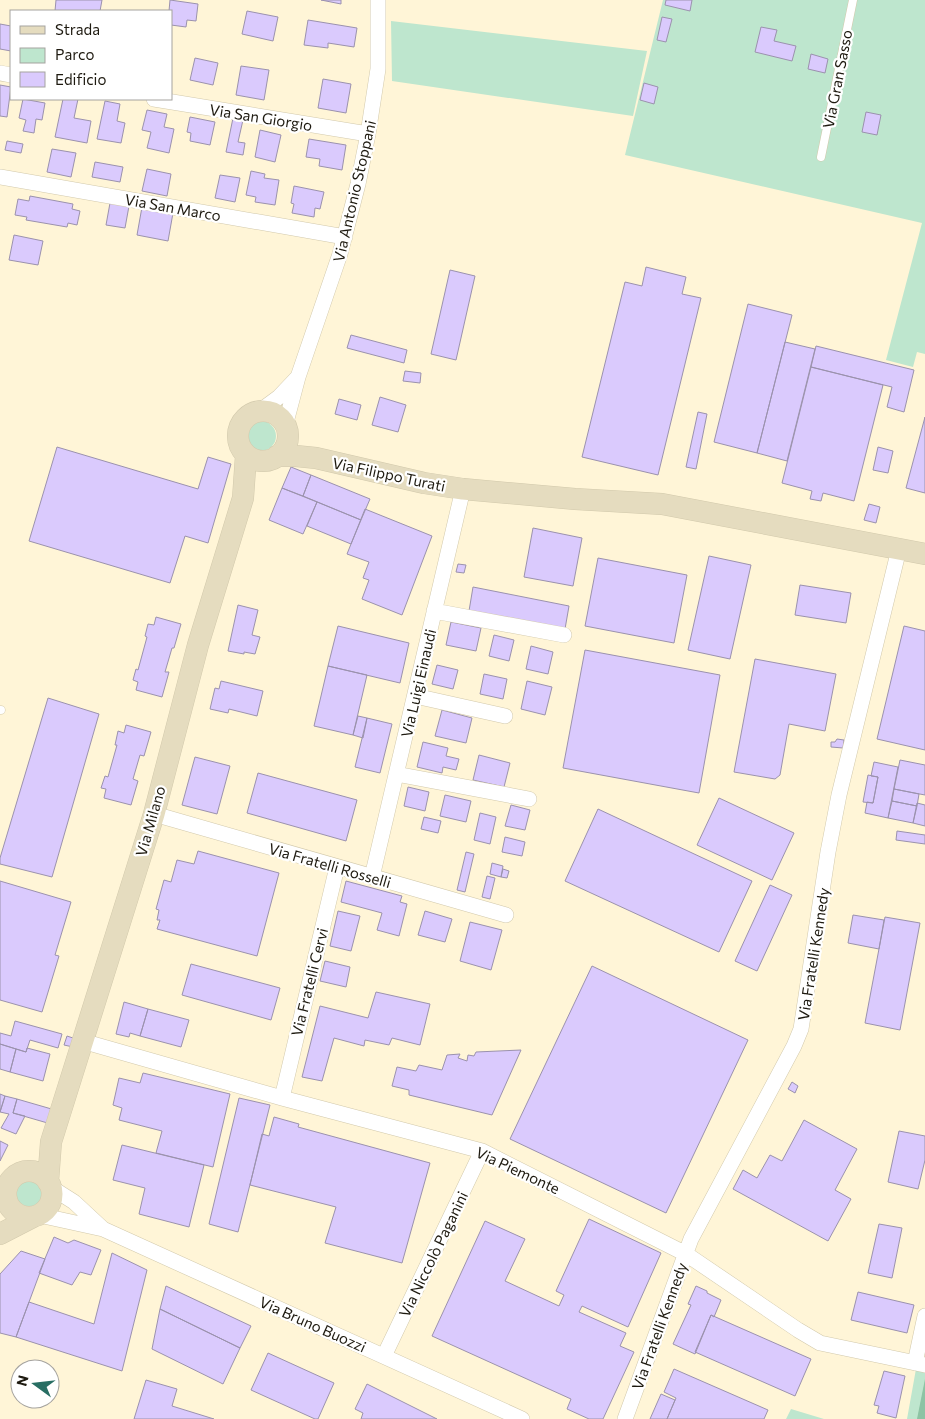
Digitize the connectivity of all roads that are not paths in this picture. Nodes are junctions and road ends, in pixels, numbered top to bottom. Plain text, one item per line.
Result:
1 (378, 0) edge
2 (853, 0) edge
3 (160, 100) edge
4 (368, 134) junction
5 (821, 157) dead end
6 (0, 177) edge
7 (345, 237) junction
8 (298, 377) junction
9 (260, 412) junction
10 (286, 430) junction
11 (246, 455) junction
12 (273, 458) junction
13 (316, 458) junction
14 (463, 489) junction
15 (243, 498) junction
16 (899, 549) junction
17 (925, 554) edge
18 (434, 611) junction
19 (564, 636) dead end
20 (414, 696) junction
21 (505, 716) dead end
22 (396, 774) junction
23 (529, 799) dead end
24 (154, 814) junction
25 (337, 867) junction
26 (372, 877) junction
27 (506, 915) dead end
28 (82, 1041) junction
29 (282, 1098) junction
30 (51, 1142) junction
31 (482, 1151) junction
32 (14, 1173) edge
33 (50, 1185) junction
34 (3, 1201) edge
35 (36, 1216) junction
36 (103, 1229) junction
37 (0, 1234) edge
38 (686, 1254) junction
39 (925, 1316) edge
40 (384, 1356) junction
41 (920, 1364) edge
42 (522, 1419) edge
43 (625, 1419) edge

1 - 4 street, Via Antonio Stoppani
2 - 5 lane, Via Gran Sasso
3 - 4 street, Via San Giorgio
4 - 7 street, Via Antonio Stoppani
6 - 7 street, Via San Marco
7 - 8 street, Via Antonio Stoppani
8 - 9 street, Via Antonio Stoppani
8 - 10 street, Via Antonio Stoppani
9 - 10 street
9 - 11 street
10 - 12 street
10 - 13 street, Via Filippo Turati
11 - 12 street
11 - 15 street, Via Milano
12 - 13 street, Via Filippo Turati
12 - 15 street, Via Milano
13 - 14 street, Via Filippo Turati
14 - 16 street, Via Filippo Turati
14 - 18 street, Via Luigi Einaudi
15 - 24 street, Via Milano
16 - 17 street, Via Filippo Turati
16 - 38 street, Via Fratelli Kennedy
18 - 19 street
18 - 20 street, Via Luigi Einaudi
20 - 21 street
20 - 22 street, Via Luigi Einaudi
22 - 23 street
22 - 26 street, Via Luigi Einaudi
24 - 25 street, Via Fratelli Rosselli
24 - 28 street, Via Milano
25 - 26 street, Via Fratelli Rosselli
25 - 29 street, Via Fratelli Cervi
26 - 27 street, Via Fratelli Rosselli
28 - 29 street, Via Piemonte
28 - 30 street, Via Milano
29 - 31 street, Via Piemonte
30 - 32 street, Via Milano
30 - 33 street, Via Milano
31 - 38 street, Via Piemonte
31 - 40 street, Via Niccolò Paganini
32 - 33 street
32 - 34 street
33 - 35 street
33 - 36 street, Via Bruno Buozzi
34 - 35 street
35 - 36 street, Via Bruno Buozzi
35 - 37 street
36 - 40 street, Via Bruno Buozzi
38 - 41 street, Via Piemonte
38 - 43 street, Via Fratelli Kennedy
39 - 41 street
40 - 42 street, Via Bruno Buozzi

